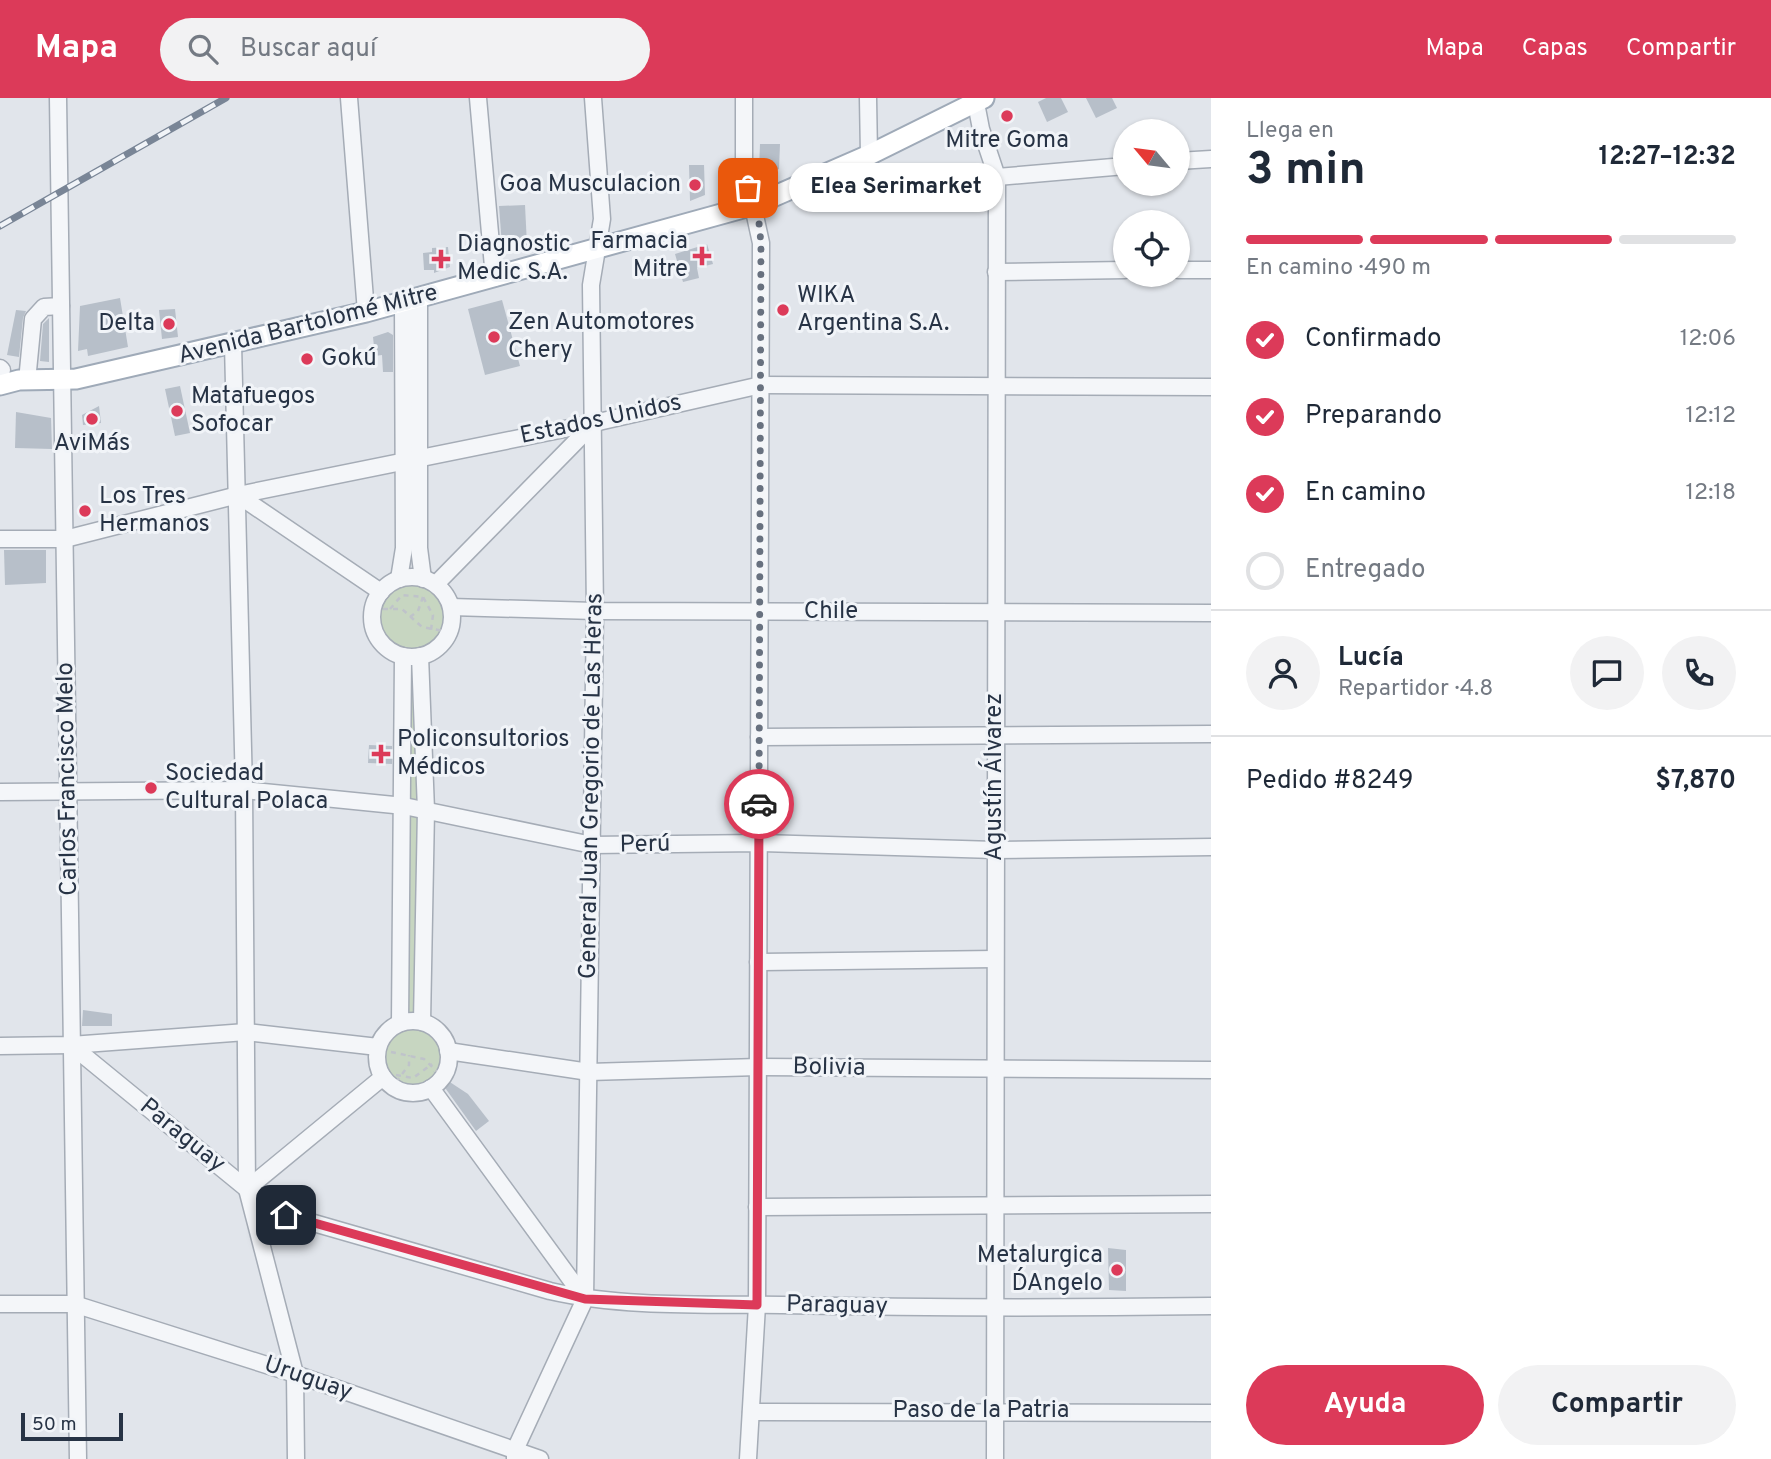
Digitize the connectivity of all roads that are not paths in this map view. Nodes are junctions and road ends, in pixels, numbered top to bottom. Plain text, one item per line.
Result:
1 (58, 98) edge
2 (349, 98) edge
3 (478, 98) edge
4 (593, 98) edge
5 (744, 98) edge
6 (868, 98) edge
7 (978, 99) edge
8 (869, 155) junction
9 (1211, 159) edge
10 (1190, 161) edge
11 (1113, 167) edge
12 (997, 177) junction
13 (754, 205) junction
14 (598, 249) junction
15 (1113, 270) edge
16 (1190, 270) edge
17 (1211, 270) edge
18 (996, 272) junction
19 (494, 278) junction
20 (411, 301) junction
21 (61, 306) junction
22 (366, 312) junction
23 (233, 344) junction
24 (8, 375) edge
25 (62, 381) junction
26 (761, 385) junction
27 (996, 386) junction
28 (1211, 387) edge
29 (594, 423) junction
30 (411, 459) junction
31 (238, 495) junction
32 (0, 539) edge
33 (65, 539) junction
34 (399, 579) junction
35 (429, 581) junction
36 (381, 592) junction
37 (451, 607) junction
38 (595, 611) junction
39 (760, 612) junction
40 (994, 613) junction
41 (1211, 613) edge
42 (402, 656) junction
43 (420, 656) junction
44 (1211, 734) edge
45 (995, 736) junction
46 (759, 737) junction
47 (244, 790) junction
48 (0, 792) edge
49 (67, 792) junction
50 (404, 806) junction
51 (426, 810) junction
52 (759, 843) junction
53 (592, 845) junction
54 (1211, 847) edge
55 (995, 850) junction
56 (995, 959) junction
57 (758, 962) junction
58 (400, 1023) junction
59 (422, 1023) junction
60 (246, 1032) junction
61 (71, 1045) junction
62 (0, 1046) edge
63 (382, 1051) junction
64 (448, 1051) junction
65 (758, 1068) junction
66 (995, 1070) junction
67 (1211, 1070) edge
68 (589, 1072) junction
69 (435, 1076) junction
70 (391, 1077) junction
71 (247, 1189) junction
72 (1211, 1204) edge
73 (995, 1205) junction
74 (757, 1206) junction
75 (585, 1299) junction
76 (0, 1304) edge
77 (74, 1304) junction
78 (757, 1305) junction
79 (1211, 1306) edge
80 (995, 1309) junction
81 (295, 1374) junction
82 (995, 1410) junction
83 (751, 1412) junction
84 (1211, 1413) edge
85 (515, 1455) edge
86 (78, 1459) edge
87 (296, 1459) edge
88 (540, 1459) edge
89 (748, 1459) edge
90 (995, 1459) edge

1 - 21 street, Carlos Francisco Melo
2 - 22 street
3 - 19 street
4 - 14 street, General Juan Gregorio de Las Heras
5 - 13 street
6 - 8 street
7 - 8 main road, Avenida Bartolomé Mitre
7 - 12 street, Agustín Álvarez
8 - 13 main road, Avenida Bartolomé Mitre
9 - 10 street
11 - 12 street
12 - 18 street, Agustín Álvarez
13 - 14 main road, Avenida Bartolomé Mitre
13 - 26 street
14 - 19 main road, Avenida Bartolomé Mitre
14 - 29 street, General Juan Gregorio de Las Heras
15 - 18 street
16 - 17 street
18 - 27 street, Agustín Álvarez
19 - 20 main road, Avenida Bartolomé Mitre
20 - 22 main road, Avenida Bartolomé Mitre
20 - 30 street
21 - 24 street
21 - 25 street, Carlos Francisco Melo
22 - 23 main road, Avenida Bartolomé Mitre
23 - 25 main road, Avenida Bartolomé Mitre
23 - 31 street
24 - 25 main road, Avenida Bartolomé Mitre
25 - 33 street, Carlos Francisco Melo
26 - 27 street, Estados Unidos
26 - 29 street, Estados Unidos
26 - 39 street
27 - 28 street, Estados Unidos
27 - 40 street, Agustín Álvarez
29 - 30 street, Estados Unidos
29 - 35 street
29 - 38 street, General Juan Gregorio de Las Heras
30 - 31 street, Estados Unidos
30 - 34 street
30 - 35 street
31 - 33 street, Estados Unidos
31 - 36 street
31 - 47 street
32 - 33 street, Estados Unidos
33 - 49 street, Carlos Francisco Melo
34 - 35 street
34 - 36 street
35 - 37 street
36 - 42 street
37 - 38 street, Chile
37 - 43 street
38 - 39 street, Chile
38 - 53 street, General Juan Gregorio de Las Heras
39 - 40 street, Chile
39 - 46 street
40 - 41 street, Chile
40 - 45 street, Agustín Álvarez
42 - 43 street
42 - 50 street
43 - 51 street
44 - 45 street
45 - 46 street
45 - 55 street, Agustín Álvarez
46 - 52 street
47 - 49 street, Perú
47 - 50 street, Perú
47 - 60 street
48 - 49 street, Perú
49 - 61 street, Carlos Francisco Melo
50 - 51 street, Perú
50 - 58 street
51 - 53 street, Perú
51 - 59 street
52 - 53 street, Perú
52 - 55 street, Perú
52 - 57 street
53 - 68 street, General Juan Gregorio de Las Heras
54 - 55 street, Perú
55 - 56 street, Agustín Álvarez
56 - 57 street
56 - 66 street, Agustín Álvarez
57 - 65 street
58 - 59 street
58 - 63 street
59 - 64 street
60 - 61 street
60 - 63 street
60 - 71 street
61 - 62 street
61 - 71 street, Paraguay
61 - 77 street, Carlos Francisco Melo
63 - 70 street
64 - 68 street, Bolivia
64 - 69 street
65 - 66 street, Bolivia
65 - 68 street, Bolivia
65 - 74 street
66 - 67 street, Bolivia
66 - 73 street, Agustín Álvarez
68 - 75 street, General Juan Gregorio de Las Heras
69 - 70 street
69 - 75 street
70 - 71 street
71 - 75 street, Paraguay
71 - 81 street
72 - 73 street
73 - 74 street
73 - 80 street, Agustín Álvarez
74 - 78 street
75 - 78 street, Paraguay
75 - 85 street, General Juan Gregorio de Las Heras
76 - 77 street, Uruguay
77 - 81 street, Uruguay
77 - 86 street, Carlos Francisco Melo
78 - 80 street, Paraguay
78 - 83 street
79 - 80 street, Paraguay
80 - 82 street, Agustín Álvarez
81 - 85 street, Uruguay
81 - 87 street
82 - 83 street, Paso de la Patria
82 - 84 street, Paso de la Patria
82 - 90 street, Agustín Álvarez
83 - 89 street
85 - 88 street, Uruguay

